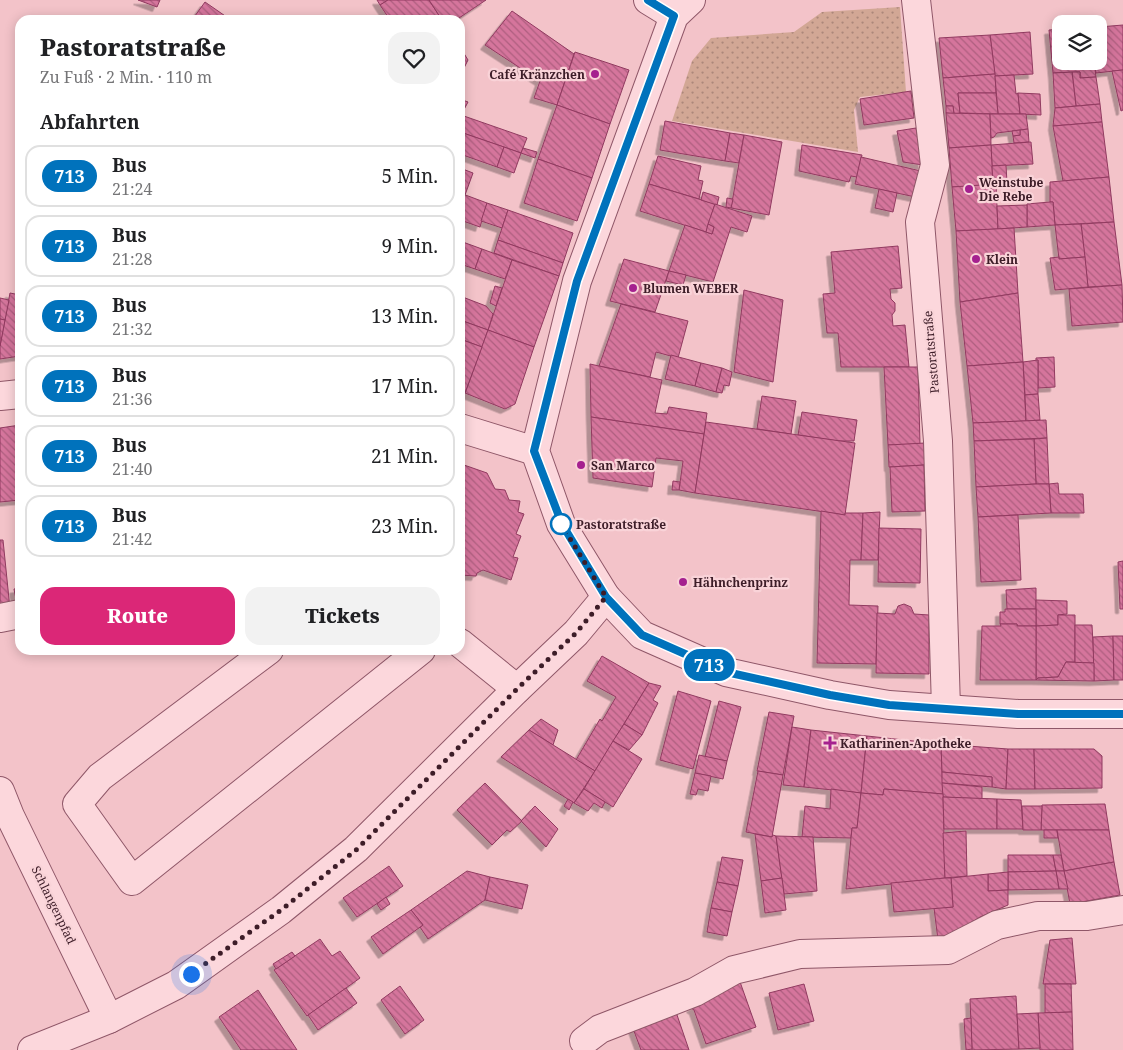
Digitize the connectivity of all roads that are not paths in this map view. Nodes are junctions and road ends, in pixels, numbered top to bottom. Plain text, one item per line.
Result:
1 (648, 0) edge
2 (916, 0) edge
3 (682, 8) edge
4 (15, 394) edge
5 (0, 396) edge
6 (465, 430) edge
7 (534, 451) junction
8 (606, 597) junction
9 (15, 615) edge
10 (0, 618) edge
11 (465, 647) edge
12 (262, 655) edge
13 (415, 655) edge
14 (517, 689) junction
15 (946, 708) junction
16 (1123, 714) edge
17 (0, 791) edge
18 (1123, 910) edge
19 (110, 1019) junction
20 (584, 1041) dead end
21 (32, 1050) edge

1 - 3 street
2 - 15 street, Pastoratstraße
3 - 7 street
4 - 5 street
6 - 7 street
7 - 8 street
8 - 14 street
8 - 15 street
9 - 10 street
11 - 14 street
12 - 13 street
14 - 19 street
15 - 16 street
17 - 19 street, Schlangenpfad
18 - 20 street
19 - 21 street

